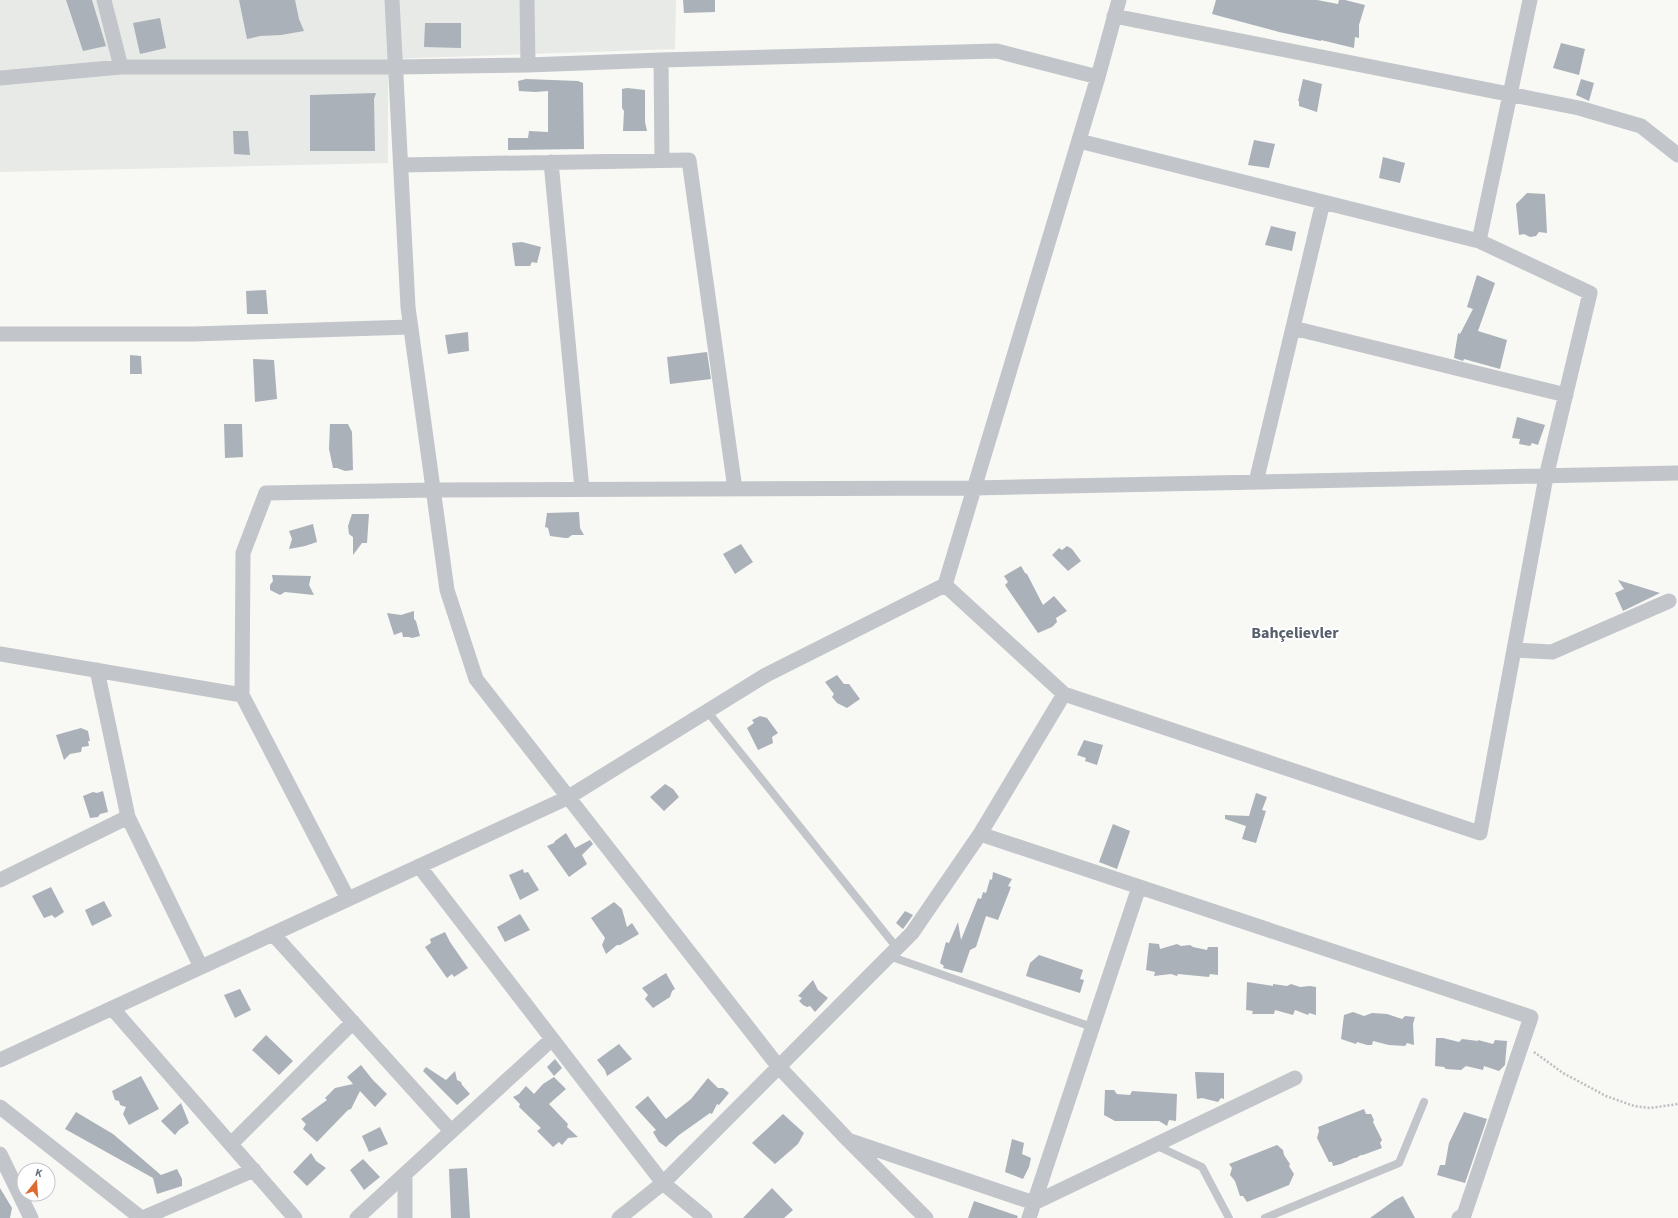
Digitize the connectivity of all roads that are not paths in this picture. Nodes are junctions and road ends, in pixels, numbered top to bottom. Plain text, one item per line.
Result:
1 (104, 0) edge
2 (392, 0) edge
3 (527, 0) edge
4 (1119, 0) edge
5 (1530, 0) edge
6 (1114, 16) junction
7 (661, 60) junction
8 (528, 65) junction
9 (121, 67) junction
10 (396, 67) junction
11 (1098, 77) junction
12 (0, 78) edge
13 (1509, 95) junction
14 (1079, 140) junction
15 (1678, 155) edge
16 (662, 160) junction
17 (551, 162) junction
18 (401, 165) junction
19 (1323, 202) junction
20 (1479, 241) junction
21 (410, 327) junction
22 (1293, 328) junction
23 (0, 334) edge
24 (1566, 395) junction
25 (1678, 473) edge
26 (1546, 477) junction
27 (1256, 482) junction
28 (974, 488) junction
29 (582, 489) junction
30 (735, 489) junction
31 (433, 490) junction
32 (945, 585) junction
33 (1669, 601) dead end
34 (1514, 650) junction
35 (0, 654) edge
36 (97, 670) junction
37 (1064, 694) junction
38 (242, 695) junction
39 (707, 711) junction
40 (567, 798) junction
41 (128, 817) junction
42 (980, 834) junction
43 (419, 866) junction
44 (0, 880) edge
45 (1139, 887) junction
46 (348, 899) junction
47 (273, 934) junction
48 (893, 952) junction
49 (202, 967) junction
50 (112, 1008) junction
51 (353, 1022) junction
52 (1092, 1027) junction
53 (552, 1039) junction
54 (0, 1060) edge
55 (778, 1066) junction
56 (1295, 1078) dead end
57 (1424, 1102) dead end
58 (0, 1107) edge
59 (451, 1131) junction
60 (848, 1140) junction
61 (231, 1144) junction
62 (1155, 1145) junction
63 (0, 1154) edge
64 (254, 1170) junction
65 (405, 1174) junction
66 (663, 1183) junction
67 (1034, 1203) junction
68 (31, 1218) edge
69 (142, 1218) edge
70 (295, 1218) edge
71 (357, 1218) edge
72 (405, 1218) edge
73 (619, 1218) edge
74 (705, 1218) edge
75 (926, 1218) edge
76 (1028, 1218) edge
77 (1229, 1218) edge
78 (1265, 1218) edge
79 (1459, 1218) edge

1 - 9 street
2 - 10 street
3 - 8 street
4 - 6 street
5 - 13 street
6 - 11 street
6 - 13 street
7 - 8 street
7 - 11 street
7 - 16 street
8 - 10 street
9 - 10 street
9 - 12 street
10 - 18 street
11 - 14 street
13 - 15 street
13 - 20 street
14 - 19 street
14 - 28 street
16 - 17 street
16 - 30 street
17 - 18 street
17 - 29 street
18 - 21 street
19 - 20 street
19 - 22 street
20 - 24 street
21 - 23 street
21 - 31 street
22 - 24 street
22 - 27 street
24 - 26 street
25 - 26 street
26 - 27 street
26 - 34 street
27 - 28 street
28 - 30 street
28 - 32 street
29 - 30 street
29 - 31 street
31 - 38 street
31 - 40 street
32 - 37 street
32 - 39 street
33 - 34 street
34 - 37 street
35 - 36 street
36 - 38 street
36 - 41 street
37 - 42 street
38 - 46 street
39 - 40 street
39 - 48 lane
40 - 43 street
40 - 55 street
41 - 44 street
41 - 49 street
42 - 45 street
42 - 48 street
43 - 46 street
43 - 53 street
45 - 52 street
45 - 79 street
46 - 47 street
47 - 49 street
47 - 51 street
48 - 52 lane
48 - 55 street
49 - 50 street
50 - 54 street
50 - 61 street
51 - 59 street
51 - 61 street
52 - 67 street
53 - 59 street
53 - 66 street
55 - 60 street
55 - 66 street
56 - 62 street
57 - 78 lane
58 - 69 street
59 - 65 street
60 - 67 street
60 - 75 street
61 - 64 street
62 - 67 street
62 - 77 lane
63 - 68 street
64 - 69 street
64 - 70 street
65 - 71 street
65 - 72 street
66 - 73 street
66 - 74 street
67 - 76 street

